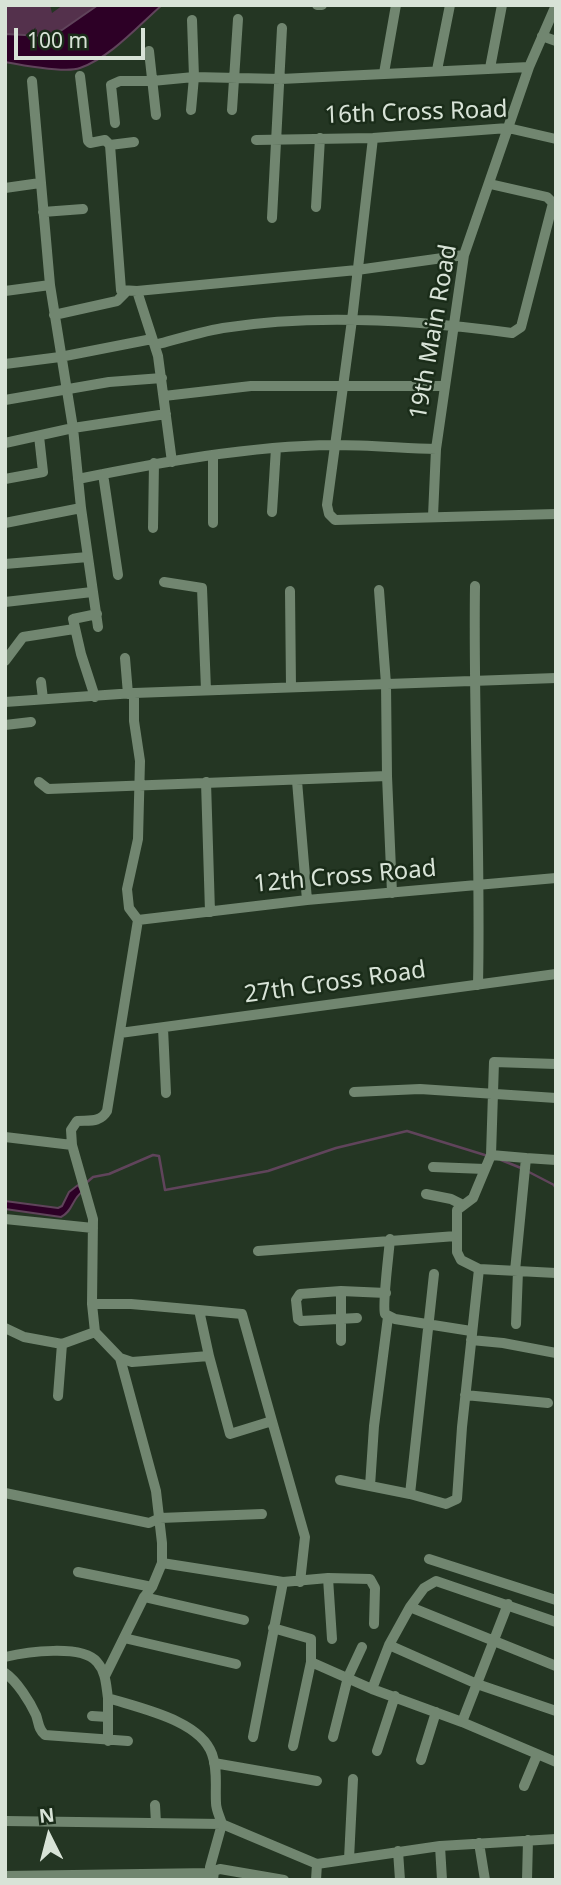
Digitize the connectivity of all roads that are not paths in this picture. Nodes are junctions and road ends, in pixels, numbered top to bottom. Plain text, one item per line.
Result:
1 (396, 5) edge
2 (450, 5) edge
3 (502, 5) edge
4 (555, 5) edge
5 (238, 19) dead end
6 (192, 20) dead end
7 (282, 28) dead end
8 (542, 36) junction
9 (556, 41) edge
10 (149, 51) dead end
11 (529, 67) junction
12 (490, 68) junction
13 (437, 70) junction
14 (384, 73) junction
15 (80, 76) dead end
16 (234, 76) junction
17 (194, 77) junction
18 (281, 79) junction
19 (32, 81) dead end
20 (152, 81) junction
21 (191, 110) dead end
22 (232, 110) dead end
23 (156, 115) dead end
24 (115, 123) dead end
25 (508, 128) junction
26 (277, 138) junction
27 (320, 138) junction
28 (373, 138) junction
29 (556, 139) edge
30 (256, 140) dead end
31 (134, 142) dead end
32 (110, 145) junction
33 (40, 183) junction
34 (491, 184) junction
35 (5, 188) edge
36 (316, 207) dead end
37 (83, 209) dead end
38 (43, 212) junction
39 (272, 218) dead end
40 (464, 255) junction
41 (357, 270) junction
42 (50, 285) junction
43 (121, 290) junction
44 (5, 291) edge
45 (137, 291) junction
46 (54, 315) junction
47 (352, 320) junction
48 (453, 325) junction
49 (153, 342) junction
50 (60, 357) junction
51 (5, 364) edge
52 (162, 378) junction
53 (342, 385) junction
54 (444, 386) junction
55 (66, 389) junction
56 (164, 396) junction
57 (5, 400) edge
58 (166, 414) junction
59 (73, 428) junction
60 (38, 436) junction
61 (5, 443) edge
62 (334, 445) junction
63 (276, 448) junction
64 (436, 449) junction
65 (213, 456) junction
66 (172, 462) junction
67 (154, 464) junction
68 (103, 474) junction
69 (78, 479) junction
70 (5, 480) edge
71 (81, 508) junction
72 (272, 512) dead end
73 (556, 514) edge
74 (433, 516) junction
75 (5, 523) edge
76 (212, 523) dead end
77 (153, 528) dead end
78 (88, 557) junction
79 (5, 564) edge
80 (118, 575) dead end
81 (164, 582) dead end
82 (475, 586) dead end
83 (379, 590) dead end
84 (289, 591) dead end
85 (92, 592) junction
86 (5, 602) edge
87 (97, 614) junction
88 (98, 627) dead end
89 (74, 629) junction
90 (125, 658) dead end
91 (5, 661) edge
92 (556, 678) edge
93 (474, 681) junction
94 (41, 682) dead end
95 (386, 684) junction
96 (291, 687) junction
97 (206, 690) junction
98 (131, 694) junction
99 (94, 696) junction
100 (43, 699) junction
101 (5, 702) edge
102 (31, 722) dead end
103 (5, 725) edge
104 (387, 776) junction
105 (297, 781) junction
106 (39, 782) dead end
107 (206, 782) junction
108 (138, 786) junction
109 (556, 878) edge
110 (481, 886) junction
111 (392, 893) junction
112 (307, 900) junction
113 (210, 912) junction
114 (138, 920) junction
115 (556, 974) edge
116 (478, 985) junction
117 (163, 1028) junction
118 (120, 1033) junction
119 (556, 1064) edge
120 (354, 1092) dead end
121 (166, 1093) dead end
122 (493, 1096) junction
123 (556, 1098) edge
124 (5, 1137) edge
125 (72, 1145) junction
126 (556, 1160) edge
127 (489, 1161) junction
128 (433, 1167) dead end
129 (525, 1168) junction
130 (426, 1194) dead end
131 (463, 1205) junction
132 (5, 1219) edge
133 (93, 1228) junction
134 (456, 1236) junction
135 (390, 1239) junction
136 (258, 1251) dead end
137 (479, 1269) junction
138 (517, 1271) junction
139 (556, 1273) edge
140 (434, 1274) dead end
141 (341, 1291) junction
142 (386, 1293) junction
143 (92, 1304) junction
144 (199, 1310) junction
145 (340, 1317) junction
146 (388, 1317) junction
147 (357, 1318) dead end
148 (428, 1324) junction
149 (516, 1324) dead end
150 (5, 1328) edge
151 (95, 1332) junction
152 (471, 1336) junction
153 (341, 1341) dead end
154 (62, 1344) junction
155 (556, 1353) edge
156 (209, 1356) junction
157 (120, 1358) junction
158 (465, 1395) junction
159 (58, 1396) dead end
160 (548, 1403) dead end
161 (272, 1421) junction
162 (340, 1480) dead end
163 (370, 1486) junction
164 (5, 1493) edge
165 (410, 1494) junction
166 (262, 1514) dead end
167 (160, 1518) junction
168 (429, 1559) dead end
169 (162, 1563) junction
170 (78, 1572) dead end
171 (328, 1578) junction
172 (283, 1582) junction
173 (300, 1582) junction
174 (152, 1587) junction
175 (145, 1597) junction
176 (556, 1600) edge
177 (508, 1604) junction
178 (410, 1607) junction
179 (244, 1620) dead end
180 (556, 1622) edge
181 (374, 1623) dead end
182 (274, 1629) junction
183 (124, 1638) junction
184 (332, 1639) dead end
185 (494, 1640) junction
186 (389, 1645) junction
187 (362, 1647) dead end
188 (5, 1657) edge
189 (311, 1662) junction
190 (236, 1664) dead end
191 (556, 1666) edge
192 (5, 1673) edge
193 (105, 1676) junction
194 (348, 1677) junction
195 (477, 1684) junction
196 (372, 1689) junction
197 (395, 1696) junction
198 (108, 1698) junction
199 (556, 1711) edge
200 (436, 1712) junction
201 (92, 1716) dead end
202 (108, 1717) junction
203 (462, 1722) junction
204 (253, 1737) dead end
205 (332, 1737) dead end
206 (108, 1741) junction
207 (128, 1741) dead end
208 (293, 1746) dead end
209 (377, 1751) dead end
210 (537, 1755) junction
211 (421, 1760) dead end
212 (556, 1762) edge
213 (214, 1763) junction
214 (353, 1779) dead end
215 (317, 1781) dead end
216 (524, 1786) dead end
217 (155, 1805) dead end
218 (5, 1821) edge
219 (156, 1823) junction
220 (222, 1824) junction
221 (556, 1839) edge
222 (528, 1840) junction
223 (480, 1843) junction
224 (440, 1846) junction
225 (398, 1851) junction
226 (349, 1859) junction
227 (317, 1864) junction
228 (5, 1876) edge
229 (211, 1877) edge
230 (284, 1880) edge
231 (316, 1880) edge
232 (401, 1880) edge
233 (442, 1880) edge
234 (485, 1880) edge
235 (527, 1880) edge

1 - 14 street
2 - 13 street
3 - 12 street
4 - 8 street, 19th Main Road
5 - 16 street
6 - 17 street
7 - 18 street
8 - 9 street
8 - 11 street, 19th Main Road
10 - 20 street
11 - 12 street
11 - 25 street, 19th Main Road
12 - 13 street
13 - 14 street
14 - 18 street
15 - 32 street
16 - 17 street
16 - 18 street
16 - 22 street
17 - 20 street
17 - 21 street
18 - 26 street
19 - 33 street
20 - 23 street
20 - 24 street
25 - 28 street, 16th Cross Road
25 - 29 street, 16th Cross Road
25 - 34 street, 19th Main Road
26 - 27 street, 16th Cross Road
26 - 30 street, 16th Cross Road
26 - 39 street
27 - 28 street, 16th Cross Road
27 - 36 street
28 - 41 street
31 - 32 street
32 - 43 street
33 - 35 street
33 - 38 street
34 - 40 street, 19th Main Road
34 - 48 street
37 - 38 street
38 - 42 street
40 - 41 street
40 - 48 street, 19th Main Road
41 - 45 street
41 - 47 street
42 - 44 street
42 - 46 street
43 - 45 street
43 - 46 street
45 - 49 street
46 - 50 street
47 - 48 street
47 - 49 street
47 - 53 street
48 - 54 street, 19th Main Road
49 - 50 street
49 - 52 street
50 - 51 street
50 - 55 street
52 - 55 street
52 - 56 street
53 - 54 street
53 - 56 street
53 - 62 street
54 - 64 street, 19th Main Road
55 - 57 street
55 - 59 street
56 - 58 street
58 - 59 street
58 - 66 street
59 - 60 street
59 - 69 street
60 - 61 street
60 - 70 street
62 - 63 street
62 - 64 street
62 - 74 street
63 - 65 street
63 - 72 street
64 - 74 street, 19th Main Road
65 - 66 street
65 - 76 street
66 - 67 street
67 - 68 street
67 - 77 street
68 - 69 street
68 - 80 street
69 - 71 street
71 - 75 street
71 - 78 street
73 - 74 street
78 - 79 street
78 - 85 street
81 - 97 street
82 - 93 street
83 - 95 street
84 - 96 street
85 - 86 street
85 - 87 street
87 - 88 street
87 - 89 street
89 - 91 street
89 - 99 street
90 - 98 street
92 - 93 street
93 - 95 street
93 - 110 street
94 - 100 street
95 - 96 street
95 - 104 street
96 - 97 street
97 - 98 street
98 - 99 street
98 - 108 street
99 - 100 street
100 - 101 street
102 - 103 street
104 - 105 street
104 - 111 street
105 - 107 street
105 - 112 street
106 - 108 street
107 - 108 street
107 - 113 street
108 - 114 street
109 - 110 street, 12th Cross Road
110 - 111 street, 12th Cross Road
110 - 116 street
111 - 112 street, 12th Cross Road
112 - 113 street, 12th Cross Road
113 - 114 street, 12th Cross Road
114 - 118 street
115 - 116 street, 27th Cross Road
116 - 117 street, 27th Cross Road
117 - 118 street, 27th Cross Road
117 - 121 street
118 - 125 street
119 - 122 street
120 - 122 street
122 - 123 street
122 - 127 street
124 - 125 street
125 - 133 street
126 - 129 street
127 - 128 street
127 - 129 street
127 - 131 street
129 - 138 street
130 - 131 street
131 - 134 street
132 - 133 street
133 - 143 street
134 - 135 street
134 - 137 street
135 - 136 street
135 - 142 street
137 - 138 street
137 - 152 street
138 - 139 street
138 - 149 street
140 - 148 street
141 - 142 street
141 - 145 street
141 - 145 street
142 - 146 street
143 - 144 street
143 - 151 street
144 - 156 street
144 - 161 street
145 - 147 street
145 - 153 street
146 - 148 street
146 - 163 street
148 - 152 street
148 - 165 street
150 - 154 street
151 - 154 street
151 - 157 street
152 - 155 street
152 - 158 street
154 - 159 street
156 - 157 street
156 - 161 street
157 - 167 street
158 - 160 street
158 - 165 street
161 - 173 street
162 - 163 street
163 - 165 street
164 - 167 street
166 - 167 street
167 - 169 street
168 - 176 street
169 - 172 street
169 - 174 street
170 - 174 street
171 - 173 street
171 - 181 street
171 - 184 street
172 - 173 street
172 - 182 street
174 - 175 street
175 - 179 street
175 - 183 street
177 - 178 street
177 - 180 street
177 - 185 street
178 - 185 street
178 - 186 street
182 - 189 street
182 - 204 street
183 - 190 street
183 - 193 street
185 - 191 street
185 - 195 street
186 - 195 street
186 - 196 street
187 - 194 street
188 - 193 street
189 - 194 street
189 - 208 street
192 - 206 street
193 - 198 street
194 - 196 street
194 - 205 street
195 - 199 street
195 - 203 street
196 - 197 street
197 - 200 street
197 - 209 street
198 - 202 street
198 - 213 street
200 - 203 street
200 - 211 street
201 - 202 street
202 - 206 street
203 - 210 street
206 - 207 street
210 - 212 street
210 - 216 street
213 - 215 street
213 - 220 street
214 - 226 street
217 - 219 street
218 - 219 street
219 - 220 street
220 - 227 street
220 - 229 street
221 - 222 street
222 - 223 street
222 - 235 street
223 - 224 street
223 - 234 street
224 - 225 street
224 - 233 street
225 - 226 street
225 - 232 street
226 - 227 street
227 - 231 street
228 - 229 street
229 - 230 street

